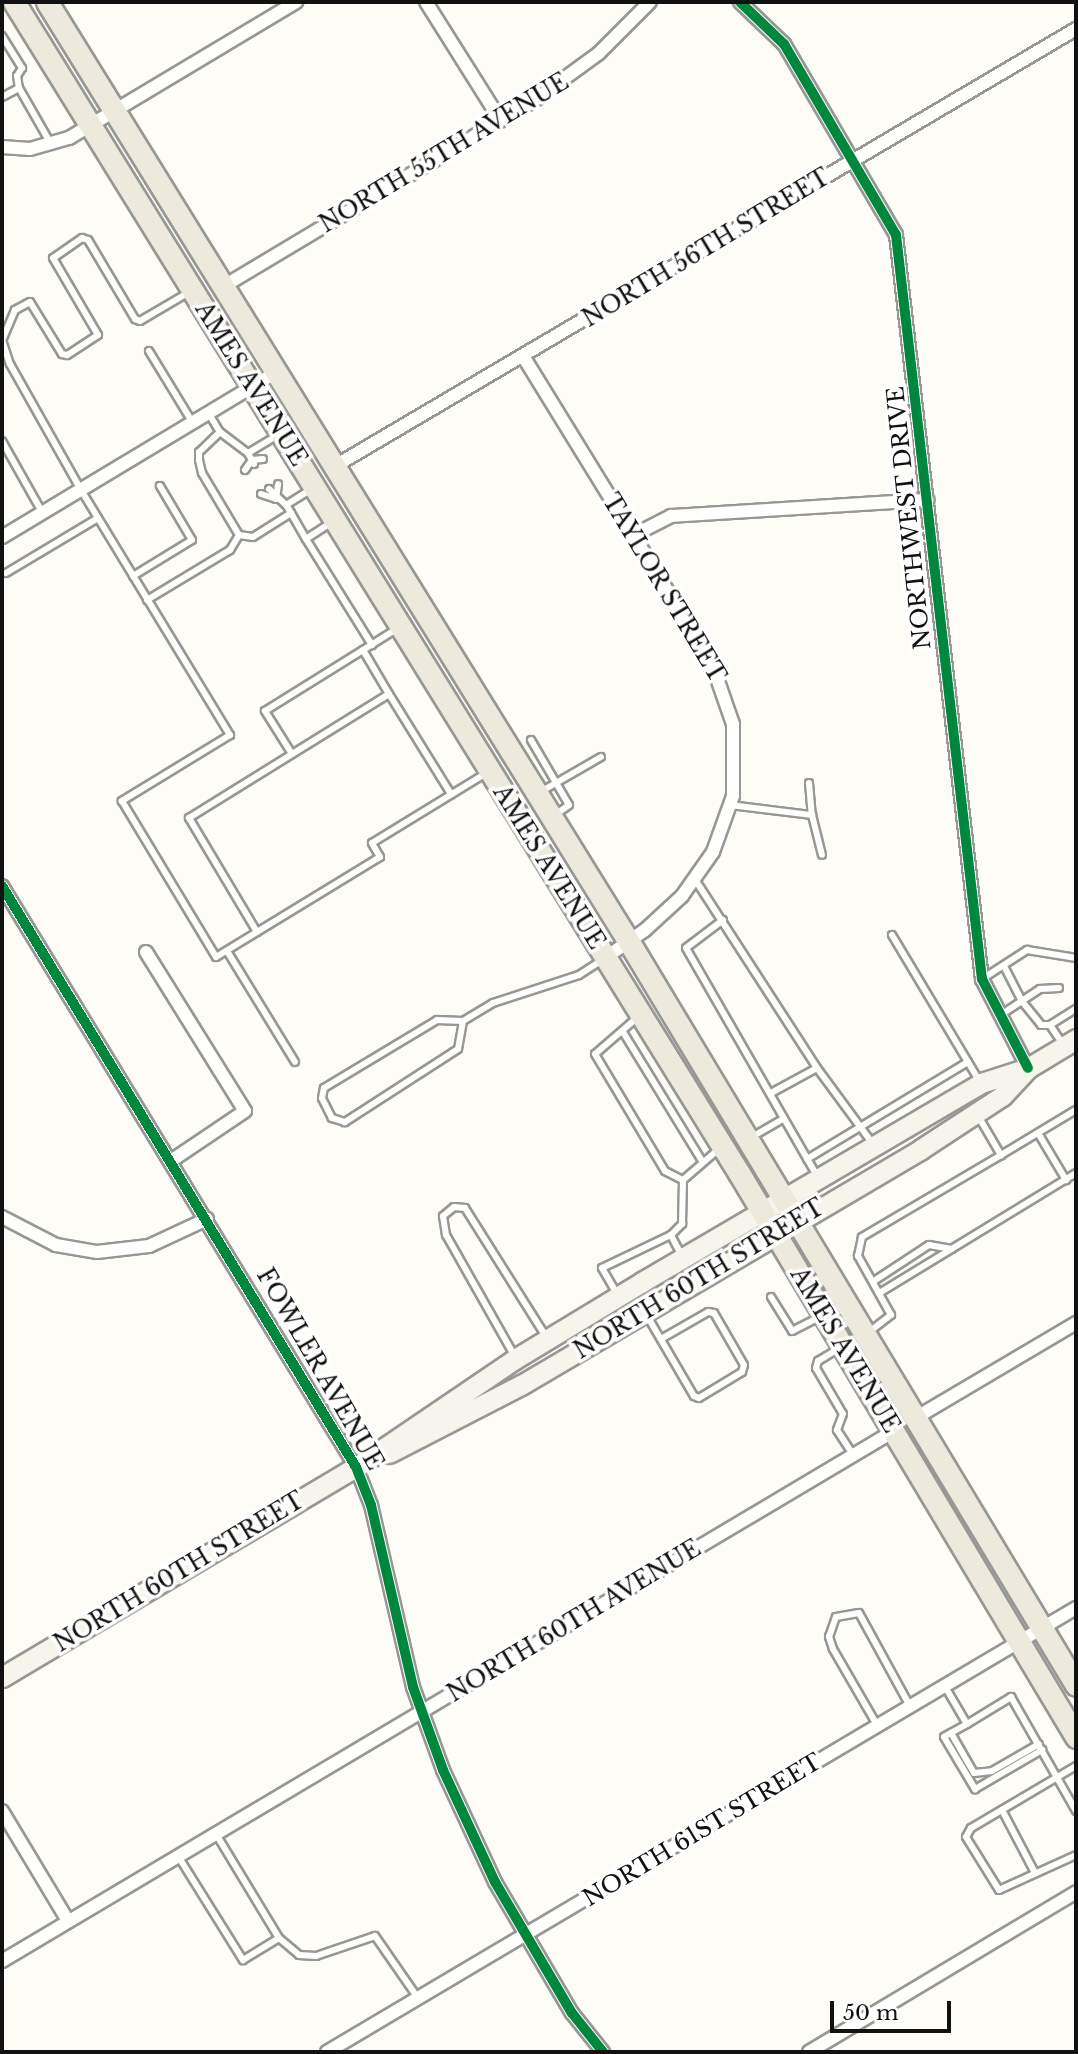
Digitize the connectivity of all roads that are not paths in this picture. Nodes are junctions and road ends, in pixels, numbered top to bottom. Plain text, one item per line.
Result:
1 (14, 2) edge
2 (47, 2) edge
3 (296, 2) edge
4 (426, 2) edge
5 (650, 2) edge
6 (740, 2) edge
7 (1076, 29) edge
8 (2, 36) edge
9 (19, 88) junction
10 (2, 97) edge
11 (116, 111) junction
12 (499, 118) junction
13 (90, 126) junction
14 (51, 144) junction
15 (2, 147) edge
16 (855, 160) junction
17 (224, 286) junction
18 (192, 290) junction
19 (149, 351) dead end
20 (523, 356) junction
21 (277, 372) junction
22 (253, 387) junction
23 (209, 414) junction
24 (193, 423) junction
25 (219, 432) junction
26 (281, 433) junction
27 (2, 441) edge
28 (251, 459) junction
29 (263, 459) dead end
30 (335, 466) junction
31 (245, 470) dead end
32 (278, 484) dead end
33 (160, 486) dead end
34 (314, 487) junction
35 (269, 489) dead end
36 (80, 490) junction
37 (261, 494) dead end
38 (276, 499) junction
39 (928, 500) junction
40 (286, 505) junction
41 (43, 513) junction
42 (290, 513) junction
43 (98, 517) junction
44 (335, 521) junction
45 (239, 535) junction
46 (634, 535) junction
47 (2, 537) edge
48 (306, 539) junction
49 (6, 573) dead end
50 (133, 576) junction
51 (147, 600) junction
52 (401, 627) junction
53 (372, 645) junction
54 (363, 650) junction
55 (389, 694) junction
56 (531, 740) dead end
57 (292, 754) junction
58 (601, 757) dead end
59 (490, 771) junction
60 (556, 783) junction
61 (810, 783) dead end
62 (451, 794) junction
63 (537, 794) junction
64 (730, 805) junction
65 (812, 815) junction
66 (551, 817) junction
67 (822, 855) dead end
68 (696, 881) junction
69 (2, 886) edge
70 (723, 920) junction
71 (257, 932) junction
72 (892, 935) dead end
73 (629, 942) junction
74 (227, 951) junction
75 (146, 952) dead end
76 (605, 957) junction
77 (1076, 958) edge
78 (1004, 966) junction
79 (982, 979) junction
80 (1059, 988) dead end
81 (1040, 989) junction
82 (1045, 997) dead end
83 (1021, 1000) junction
84 (1075, 1012) edge
85 (640, 1015) junction
86 (998, 1016) junction
87 (463, 1021) junction
88 (1050, 1025) junction
89 (623, 1032) junction
90 (1070, 1043) edge
91 (295, 1062) dead end
92 (968, 1062) junction
93 (817, 1068) junction
94 (1028, 1068) junction
95 (981, 1083) junction
96 (771, 1093) junction
97 (1076, 1110) edge
98 (977, 1114) junction
99 (784, 1118) junction
100 (862, 1128) junction
101 (1038, 1133) junction
102 (748, 1139) junction
103 (874, 1145) junction
104 (722, 1146) junction
105 (1001, 1155) junction
106 (807, 1159) junction
107 (171, 1161) junction
108 (702, 1161) junction
109 (1076, 1173) edge
110 (818, 1178) junction
111 (683, 1180) junction
112 (1066, 1180) junction
113 (784, 1198) junction
114 (762, 1211) junction
115 (2, 1217) edge
116 (207, 1219) junction
117 (797, 1221) junction
118 (776, 1234) junction
119 (671, 1235) junction
120 (952, 1249) junction
121 (683, 1258) junction
122 (874, 1281) junction
123 (881, 1292) junction
124 (618, 1296) junction
125 (771, 1297) dead end
126 (646, 1312) junction
127 (824, 1314) junction
128 (1076, 1323) edge
129 (866, 1334) junction
130 (548, 1339) junction
131 (661, 1339) junction
132 (843, 1346) junction
133 (516, 1359) junction
134 (917, 1417) junction
135 (894, 1431) junction
136 (853, 1455) junction
137 (356, 1467) junction
138 (1076, 1608) edge
139 (1042, 1628) junction
140 (1020, 1641) junction
141 (2, 1677) edge
142 (944, 1685) junction
143 (1076, 1685) edge
144 (910, 1706) junction
145 (422, 1712) junction
146 (967, 1724) junction
147 (877, 1725) junction
148 (951, 1733) junction
149 (1076, 1737) edge
150 (1040, 1747) junction
151 (1076, 1766) edge
152 (1058, 1776) junction
153 (1002, 1810) junction
154 (2, 1811) edge
155 (1076, 1811) edge
156 (216, 1834) junction
157 (178, 1856) junction
158 (1076, 1856) edge
159 (1034, 1871) junction
160 (1076, 1892) edge
161 (68, 1922) junction
162 (526, 1935) junction
163 (279, 1938) junction
164 (2, 1961) edge
165 (418, 1998) junction
166 (349, 2047) edge
167 (327, 2052) edge
168 (603, 2052) edge
169 (809, 2052) edge

1 - 13 main road, AMES AVENUE
2 - 11 main road, AMES AVENUE
3 - 11 street
4 - 12 street
5 - 12 street, NORTH 55TH AVENUE
6 - 16 street, NORTHWEST DRIVE
7 - 16 street, NORTH 56TH STREET
8 - 9 lane
9 - 10 lane
9 - 14 lane
11 - 13 street
11 - 17 main road, AMES AVENUE
12 - 17 street, NORTH 55TH AVENUE
13 - 14 street
13 - 18 main road, AMES AVENUE
14 - 15 street
16 - 20 street, NORTH 56TH STREET
16 - 39 street, NORTHWEST DRIVE
17 - 21 main road, AMES AVENUE
18 - 22 main road, AMES AVENUE
18 - 36 lane
19 - 24 lane
20 - 30 street, NORTH 56TH STREET
20 - 46 street, TAYLOR STREET
21 - 22 street
21 - 30 main road, AMES AVENUE
22 - 23 street
22 - 26 main road, AMES AVENUE
23 - 24 street
23 - 25 lane
24 - 36 street
25 - 28 lane
25 - 45 lane
26 - 28 lane
26 - 34 main road, AMES AVENUE
27 - 41 lane
28 - 29 lane
28 - 31 lane
30 - 63 main road, AMES AVENUE
32 - 38 lane
33 - 50 lane
34 - 40 lane
34 - 44 main road, AMES AVENUE
35 - 38 lane
36 - 41 street
36 - 43 lane
37 - 38 lane
38 - 40 lane
39 - 46 street
39 - 79 street, NORTHWEST DRIVE
40 - 42 lane
41 - 47 street
42 - 45 lane
42 - 48 lane
43 - 49 lane
43 - 50 lane
44 - 48 lane
44 - 52 main road, AMES AVENUE
45 - 51 lane
46 - 64 street, TAYLOR STREET
48 - 53 lane
50 - 51 lane
51 - 74 lane
52 - 53 lane
52 - 59 main road, AMES AVENUE
53 - 54 lane
54 - 55 lane
54 - 57 lane
55 - 57 lane
55 - 62 lane
56 - 60 lane
57 - 71 lane
58 - 60 lane
59 - 62 lane
59 - 76 main road, AMES AVENUE
60 - 63 lane
60 - 66 lane
61 - 65 lane
62 - 71 lane
63 - 66 main road, AMES AVENUE
64 - 65 lane
64 - 68 street, TAYLOR STREET
65 - 67 lane
66 - 73 main road, AMES AVENUE
68 - 70 lane
68 - 73 street, TAYLOR STREET
69 - 107 street, FOWLER AVENUE
70 - 93 lane
70 - 96 lane
71 - 74 lane
72 - 92 lane
73 - 76 street, TAYLOR STREET
73 - 102 main road, AMES AVENUE
74 - 91 lane
75 - 107 street
76 - 85 main road, AMES AVENUE
76 - 87 lane
77 - 78 lane
78 - 79 lane
78 - 83 lane
79 - 86 street, NORTHWEST DRIVE
80 - 81 lane
81 - 82 lane
81 - 83 lane
83 - 86 lane
83 - 88 lane
84 - 88 lane
85 - 89 lane
85 - 104 main road, AMES AVENUE
86 - 94 street, NORTHWEST DRIVE
87 - 87 lane
88 - 90 lane
89 - 108 lane
89 - 111 lane
90 - 94 main road, NORTH 60TH STREET
92 - 95 lane
92 - 100 lane
93 - 96 lane
93 - 100 lane
94 - 95 main road, NORTH 60TH STREET
94 - 98 main road, NORTH 60TH STREET
95 - 103 main road, NORTH 60TH STREET
96 - 99 lane
97 - 101 lane
98 - 105 lane
98 - 117 main road, NORTH 60TH STREET
99 - 102 lane
99 - 106 lane
100 - 103 lane
100 - 106 lane
101 - 105 lane
101 - 112 lane
102 - 113 main road, AMES AVENUE
103 - 110 main road, NORTH 60TH STREET
104 - 108 lane
104 - 114 main road, AMES AVENUE
105 - 122 lane
106 - 110 lane
107 - 116 street, FOWLER AVENUE
108 - 111 lane
109 - 112 lane
110 - 113 main road, NORTH 60TH STREET
111 - 119 lane
112 - 120 lane
113 - 114 main road, NORTH 60TH STREET
113 - 117 main road, AMES AVENUE
114 - 118 main road, AMES AVENUE
114 - 121 main road, NORTH 60TH STREET
115 - 116 street
116 - 137 street, FOWLER AVENUE
117 - 118 main road, NORTH 60TH STREET
117 - 129 main road, AMES AVENUE
118 - 126 main road, NORTH 60TH STREET
118 - 127 main road, AMES AVENUE
119 - 121 lane
119 - 124 lane
120 - 122 lane
120 - 123 lane
121 - 124 main road, NORTH 60TH STREET
122 - 123 lane
123 - 129 lane
124 - 130 main road, NORTH 60TH STREET
125 - 127 lane
126 - 131 lane
126 - 137 main road, NORTH 60TH STREET
127 - 132 main road, AMES AVENUE
128 - 134 street
129 - 134 main road, AMES AVENUE
130 - 133 main road, NORTH 60TH STREET
130 - 133 lane
131 - 131 lane
132 - 135 main road, AMES AVENUE
132 - 136 lane
133 - 137 main road, NORTH 60TH STREET
134 - 139 main road, AMES AVENUE
135 - 136 street, NORTH 60TH AVENUE
135 - 140 main road, AMES AVENUE
136 - 145 street, NORTH 60TH AVENUE
137 - 141 main road, NORTH 60TH STREET
137 - 145 street, FOWLER AVENUE
138 - 139 street, NORTH 61ST STREET
139 - 140 street, NORTH 61ST STREET
139 - 143 main road, AMES AVENUE
140 - 142 street, NORTH 61ST STREET
140 - 149 main road, AMES AVENUE
142 - 144 street, NORTH 61ST STREET
142 - 146 lane
144 - 147 street, NORTH 61ST STREET
144 - 147 lane
145 - 156 street, NORTH 60TH AVENUE
145 - 162 street, FOWLER AVENUE
146 - 148 lane
146 - 150 lane
147 - 162 street, NORTH 61ST STREET
148 - 150 lane
148 - 150 lane
150 - 152 lane
151 - 152 lane
152 - 153 lane
152 - 155 lane
153 - 159 lane
153 - 159 lane
154 - 161 street
156 - 157 street, NORTH 60TH AVENUE
156 - 163 lane
157 - 161 street, NORTH 60TH AVENUE
157 - 163 lane
158 - 159 lane
160 - 169 street
161 - 164 street, NORTH 60TH AVENUE
162 - 165 street, NORTH 61ST STREET
162 - 168 street, FOWLER AVENUE
163 - 165 lane
165 - 166 street, NORTH 61ST STREET
166 - 167 street, NORTH 61ST STREET

